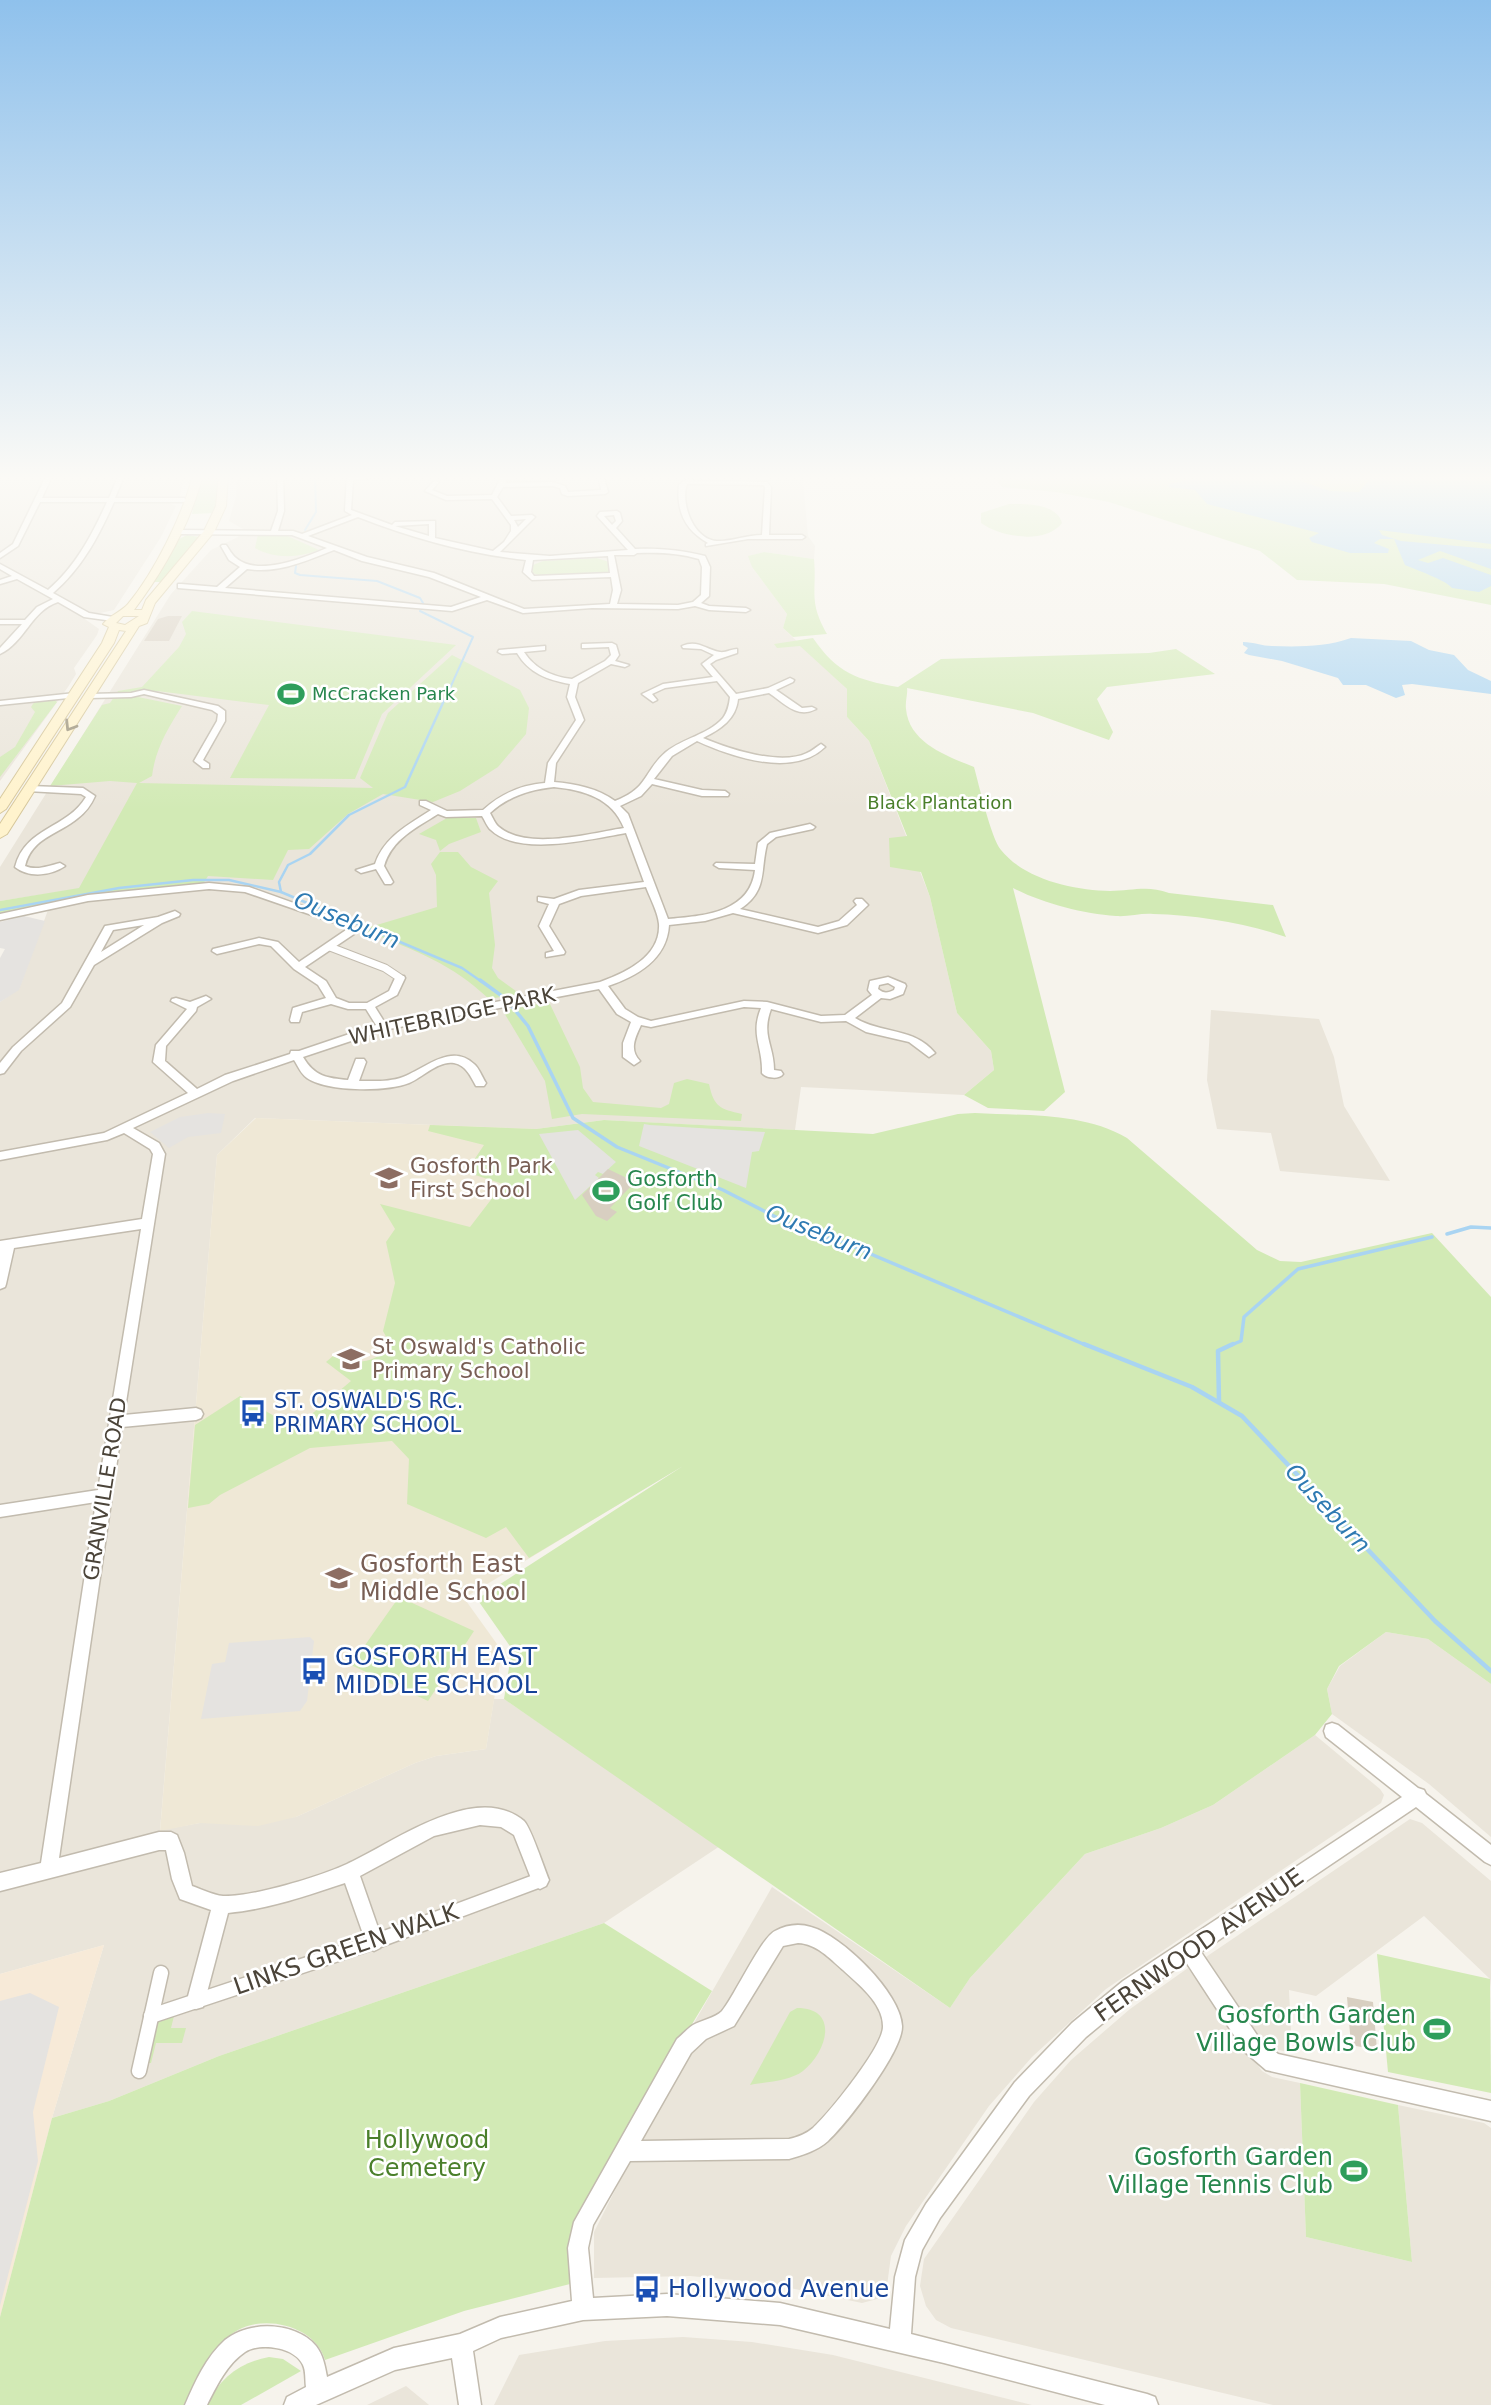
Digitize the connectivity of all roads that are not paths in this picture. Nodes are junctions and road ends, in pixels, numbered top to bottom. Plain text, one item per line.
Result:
1 (37, 586) edge
2 (55, 586) edge
3 (144, 586) edge
4 (165, 586) edge
5 (183, 586) edge
6 (222, 586) edge
7 (457, 586) edge
8 (616, 586) edge
9 (705, 586) edge
10 (219, 589) junction
11 (49, 593) junction
12 (485, 598) junction
13 (60, 599) junction
14 (695, 604) junction
15 (614, 606) junction
16 (746, 610) dead end
17 (124, 612) junction
18 (144, 613) junction
19 (0, 622) edge
20 (28, 622) junction
21 (112, 624) junction
22 (134, 627) junction
23 (585, 646) dead end
24 (686, 646) dead end
25 (542, 648) dead end
26 (734, 651) dead end
27 (0, 652) edge
28 (502, 652) dead end
29 (520, 652) junction
30 (720, 655) junction
31 (610, 662) junction
32 (625, 665) dead end
33 (718, 679) junction
34 (790, 680) dead end
35 (574, 682) junction
36 (770, 690) junction
37 (75, 695) junction
38 (89, 696) junction
39 (734, 697) junction
40 (653, 699) dead end
41 (0, 703) edge
42 (812, 709) dead end
43 (696, 738) junction
44 (827, 758) dead end
45 (187, 762) dead end
46 (651, 781) junction
47 (549, 785) junction
48 (30, 789) junction
49 (725, 794) dead end
50 (423, 803) dead end
51 (616, 804) junction
52 (0, 808) edge
53 (436, 811) junction
54 (485, 813) junction
55 (628, 830) junction
56 (808, 830) dead end
57 (0, 834) edge
58 (719, 865) dead end
59 (60, 866) dead end
60 (379, 866) junction
61 (760, 867) junction
62 (361, 870) dead end
63 (388, 882) dead end
64 (649, 884) junction
65 (541, 899) dead end
66 (555, 902) junction
67 (864, 905) dead end
68 (733, 910) junction
69 (175, 914) dead end
70 (0, 917) edge
71 (160, 920) junction
72 (336, 920) dead end
73 (664, 922) junction
74 (265, 930) dead end
75 (351, 932) dead end
76 (259, 941) junction
77 (331, 947) junction
78 (217, 951) dead end
79 (558, 953) dead end
80 (92, 962) junction
81 (299, 967) junction
82 (398, 983) junction
83 (601, 985) junction
84 (409, 990) dead end
85 (879, 995) dead end
86 (206, 999) dead end
87 (332, 1000) junction
88 (176, 1001) dead end
89 (191, 1006) junction
90 (369, 1006) junction
91 (767, 1006) junction
92 (294, 1013) dead end
93 (848, 1018) junction
94 (636, 1022) junction
95 (382, 1027) junction
96 (295, 1053) junction
97 (929, 1053) dead end
98 (634, 1061) dead end
99 (360, 1062) dead end
100 (0, 1070) edge
101 (769, 1074) dead end
102 (353, 1083) junction
103 (480, 1083) dead end
104 (195, 1093) junction
105 (124, 1128) junction
106 (0, 1156) edge
107 (148, 1223) junction
108 (5, 1245) edge
109 (0, 1284) edge
110 (196, 1414) dead end
111 (115, 1422) junction
112 (104, 1495) junction
113 (0, 1511) edge
114 (1332, 1731) dead end
115 (1418, 1796) junction
116 (171, 1841) joint
117 (1491, 1856) edge
118 (49, 1869) junction
119 (350, 1872) junction
120 (540, 1880) joint
121 (0, 1882) edge
122 (221, 1905) junction
123 (373, 1942) junction
124 (1188, 1949) junction
125 (161, 1973) dead end
126 (196, 2000) junction
127 (151, 2016) junction
128 (139, 2071) dead end
129 (1491, 2111) edge
130 (625, 2151) junction
131 (583, 2309) junction
132 (900, 2341) junction
133 (461, 2345) junction
134 (318, 2392) junction
135 (196, 2405) edge
136 (295, 2405) edge
137 (470, 2405) edge
138 (1147, 2405) edge

1 - 11 street
2 - 11 street
3 - 17 main road
4 - 18 main road
5 - 10 street
6 - 10 street
7 - 12 street
8 - 15 street
9 - 14 street
10 - 12 street
11 - 13 street
12 - 15 street
13 - 20 street
13 - 21 street
14 - 15 street
14 - 16 street
17 - 18 main road
17 - 21 main road
18 - 22 main road
19 - 20 street
20 - 27 street
21 - 22 main road
21 - 37 main road
22 - 38 main road
23 - 31 street
24 - 30 street
25 - 29 street
26 - 30 street
28 - 29 street
29 - 35 street
30 - 33 street
31 - 32 street
31 - 35 street
33 - 39 street
33 - 40 street
34 - 36 street
35 - 47 street
36 - 39 street
36 - 42 street
37 - 41 street
37 - 52 main road
38 - 45 street
38 -> 48 main road
39 - 43 street
43 - 44 street
43 - 46 street
46 - 49 street
46 - 51 street
47 - 51 street
47 - 54 street
48 - 57 main road
48 - 59 street
50 - 53 street
51 - 55 street
53 - 54 street
53 - 60 street
54 - 55 street
55 - 64 street
56 - 61 street
58 - 61 street
60 - 62 street
60 - 63 street
61 - 68 street
64 - 66 street
64 - 73 street
65 - 66 street
66 - 79 street
67 - 68 street
68 - 73 street
69 - 71 street
70 - 72 street
71 - 80 street
71 - 80 street
73 - 83 street, WHITEBRIDGE PARK
74 - 76 street
75 - 77 street
76 - 78 street
76 - 81 street
77 - 81 street
77 - 82 street
80 - 100 street
81 - 87 street
82 - 84 street
82 - 90 street
83 - 94 street
83 - 95 street, WHITEBRIDGE PARK
85 - 93 street
86 - 89 street
87 - 90 street
87 - 92 street
88 - 89 street
89 - 104 street
90 - 95 street
91 - 93 street
91 - 94 street
91 - 101 street
93 - 97 street
94 - 98 street
95 - 96 street, WHITEBRIDGE PARK
96 - 102 street
96 - 104 street, WHITEBRIDGE PARK
99 - 102 street
102 - 103 street
104 - 105 street, WHITEBRIDGE PARK
105 - 106 street, WHITEBRIDGE PARK
105 - 107 street, GRANVILLE ROAD
107 - 108 street
107 - 111 street, GRANVILLE ROAD
108 - 109 street
110 - 111 street
111 - 112 street, GRANVILLE ROAD
112 - 113 street
112 - 118 street, GRANVILLE ROAD
114 - 115 street
115 - 117 street
115 - 124 street, FERNWOOD AVENUE
116 - 118 street
116 - 122 street
118 - 121 street
119 - 120 street
119 - 122 street
119 - 123 street
120 - 123 street, LINKS GREEN WALK
122 - 126 street
123 - 126 street, LINKS GREEN WALK
124 - 129 street
124 - 132 street, FERNWOOD AVENUE
125 - 127 street
126 - 127 street, LINKS GREEN WALK
127 - 128 street
130 - 130 street
130 - 131 street
131 - 132 street
131 - 133 street
132 - 138 street
133 - 134 street
133 - 137 street
134 - 135 street
134 - 136 street

